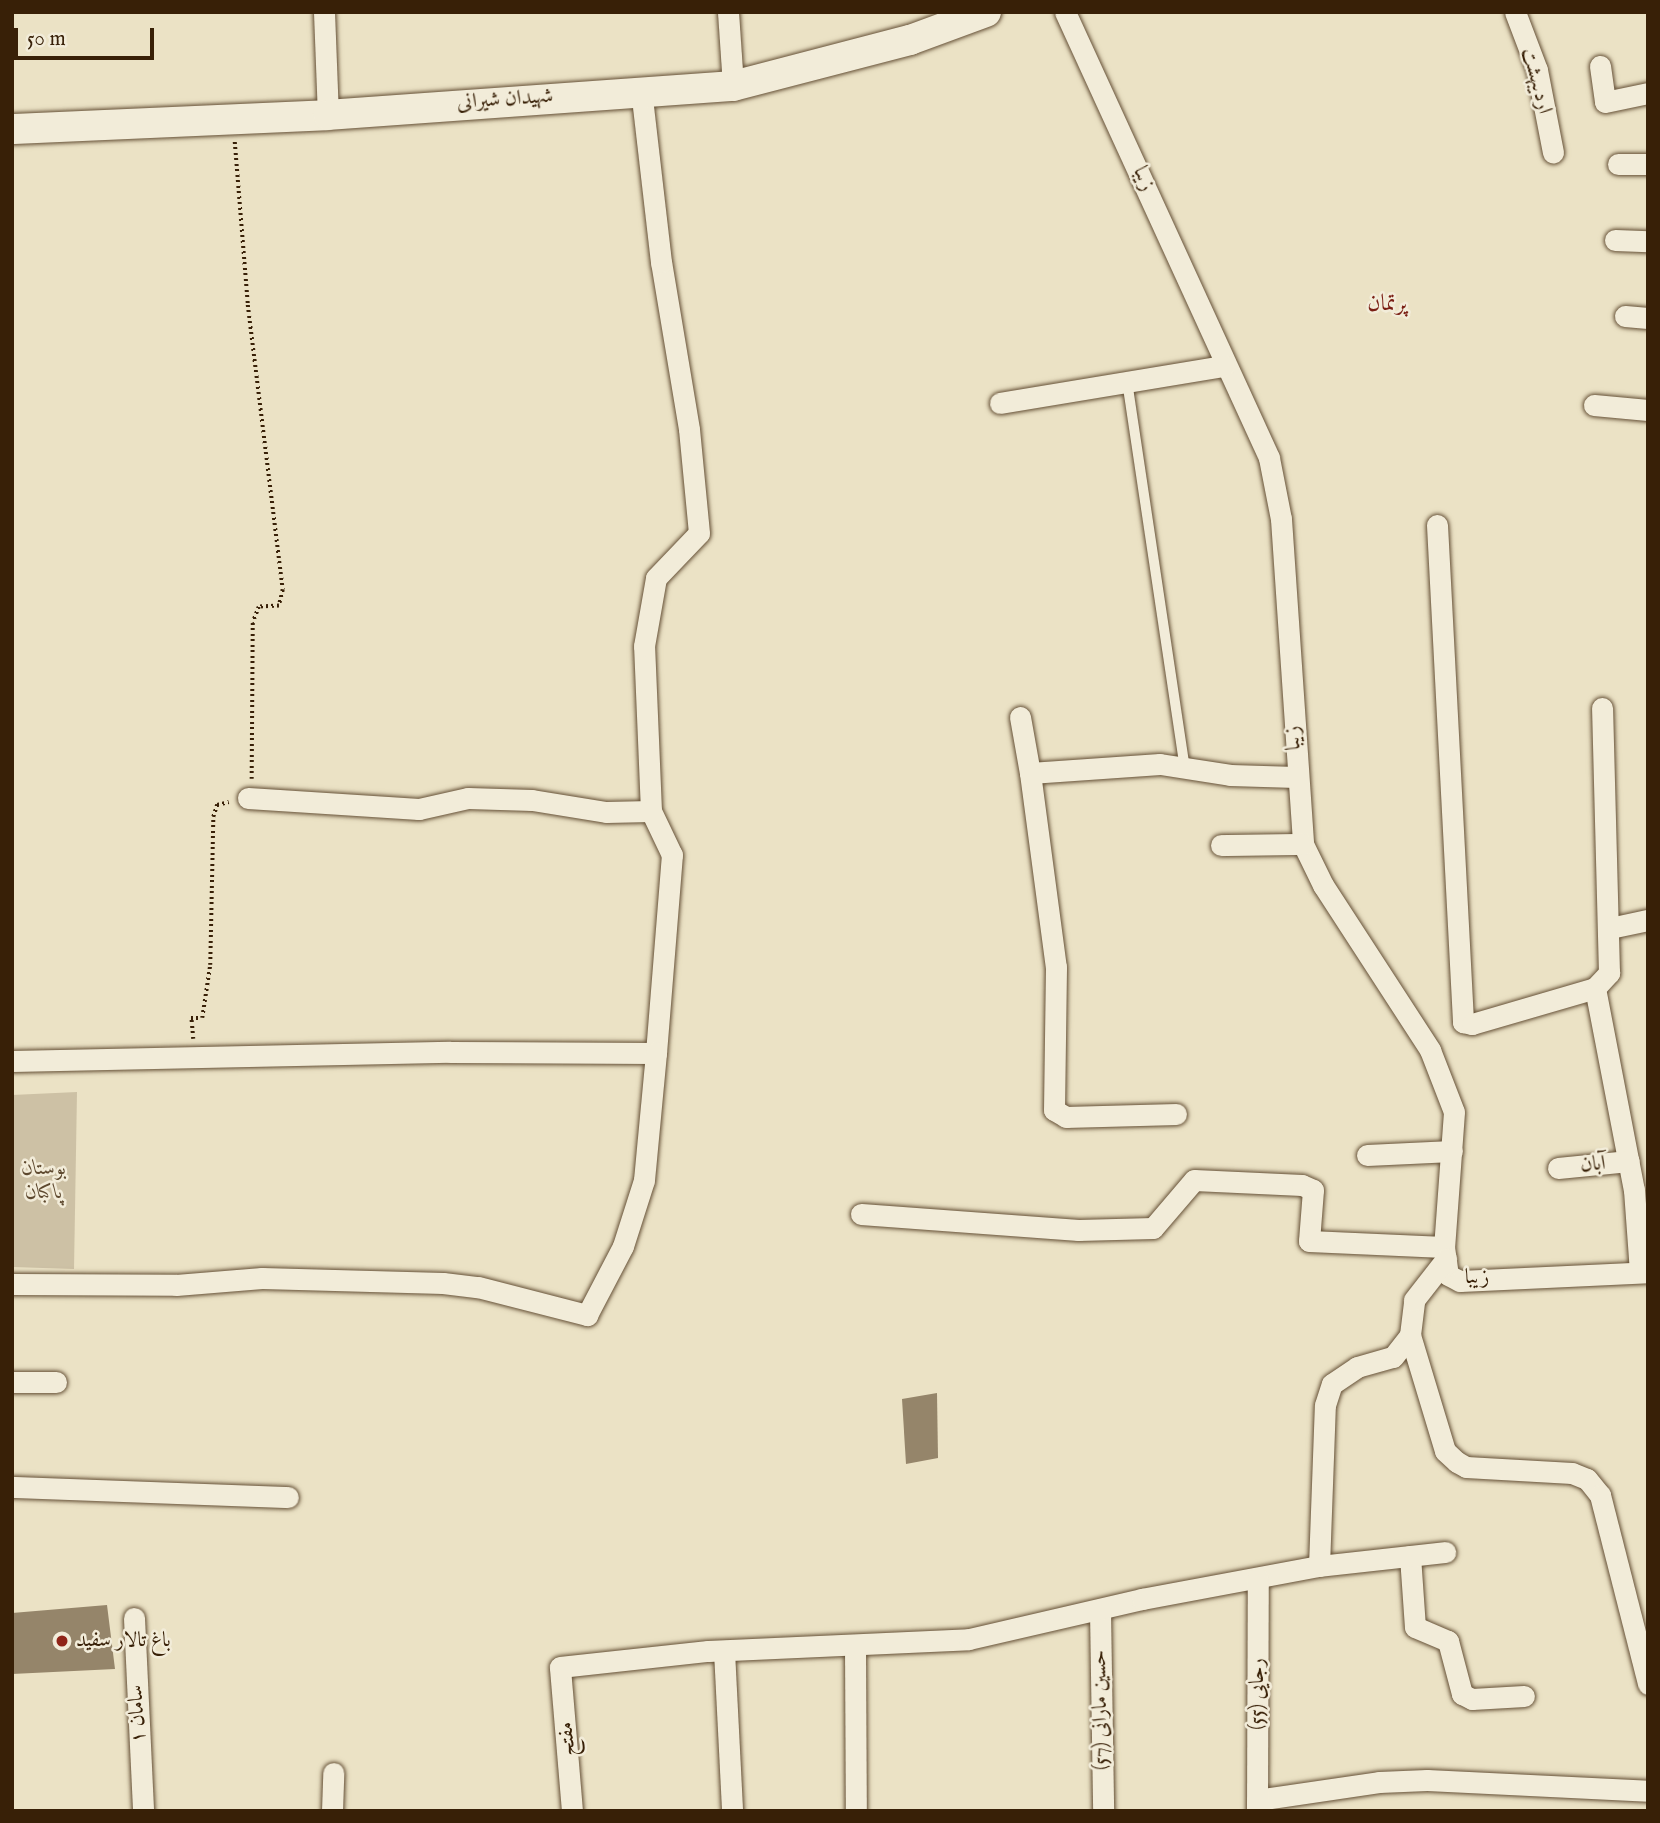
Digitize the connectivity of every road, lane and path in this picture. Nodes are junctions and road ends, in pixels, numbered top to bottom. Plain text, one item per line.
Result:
1 (324, 12) edge
2 (728, 12) edge
3 (986, 12) edge
4 (1065, 12) edge
5 (1515, 12) edge
6 (1600, 66) dead end
7 (733, 86) junction
8 (640, 90) junction
9 (1648, 93) edge
10 (328, 115) junction
11 (234, 119) junction
12 (12, 129) edge
13 (1553, 152) dead end
14 (1618, 163) dead end
15 (1648, 164) edge
16 (1615, 240) dead end
17 (1648, 241) edge
18 (1625, 316) dead end
19 (1648, 318) edge
20 (1224, 366) junction
21 (1127, 381) junction
22 (1000, 403) dead end
23 (1594, 404) dead end
24 (1648, 410) edge
25 (1437, 525) dead end
26 (1602, 708) dead end
27 (1020, 717) dead end
28 (1185, 768) junction
29 (1030, 773) junction
30 (1296, 777) junction
31 (248, 798) junction
32 (651, 811) junction
33 (1303, 844) junction
34 (1221, 845) dead end
35 (1648, 920) edge
36 (1610, 928) junction
37 (1595, 988) junction
38 (656, 1053) junction
39 (194, 1057) junction
40 (12, 1061) edge
41 (1176, 1115) dead end
42 (1452, 1151) junction
43 (1367, 1155) dead end
44 (1629, 1161) junction
45 (1558, 1168) dead end
46 (1641, 1189) edge
47 (861, 1214) dead end
48 (1445, 1253) junction
49 (1644, 1271) edge
50 (12, 1284) edge
51 (1410, 1335) junction
52 (12, 1382) edge
53 (56, 1382) dead end
54 (12, 1487) edge
55 (288, 1497) dead end
56 (1445, 1552) dead end
57 (1410, 1556) junction
58 (1320, 1566) junction
59 (1258, 1578) junction
60 (1100, 1610) junction
61 (134, 1618) dead end
62 (855, 1646) junction
63 (724, 1651) junction
64 (1648, 1684) edge
65 (1524, 1696) dead end
66 (333, 1773) dead end
67 (1648, 1791) edge
68 (1257, 1805) edge
69 (143, 1811) edge
70 (332, 1811) edge
71 (572, 1811) edge
72 (732, 1811) edge
73 (856, 1811) edge
74 (1103, 1811) edge

1 - 10 street
2 - 7 street
3 - 7 street, شهیدان شیرانی
4 - 20 street, زیبا
5 - 13 street, اردیبهشت
6 - 9 street
7 - 8 street, شهیدان شیرانی
8 - 10 street, شهیدان شیرانی
8 - 32 street
10 - 11 street, شهیدان شیرانی
11 - 12 street, شهیدان شیرانی
11 - 31 path
14 - 15 street
16 - 17 street
18 - 19 street
20 - 21 street
20 - 30 street, زیبا
21 - 22 street
21 - 28 lane
23 - 24 street
25 - 37 street
26 - 36 street
27 - 29 street
28 - 29 street
28 - 30 street
29 - 41 street
30 - 33 street, زیبا
31 - 32 street
31 - 39 path
32 - 38 street
33 - 34 street
33 - 42 street, زیبا
35 - 36 street
36 - 37 street
37 - 44 street, زیبا
38 - 39 street
38 - 50 street
39 - 40 street
42 - 43 street
42 - 48 street, زیبا
44 - 45 street, آبان
44 - 46 street, زیبا
46 - 49 street, زیبا
47 - 48 street
48 - 49 street, زیبا
48 - 51 street
51 - 58 street
51 - 64 street
52 - 53 street
54 - 55 street
56 - 57 street
57 - 58 street
57 - 65 street
58 - 59 street
59 - 60 street
59 - 68 street, رجایی (55)
60 - 62 street
60 - 74 street, حسین مارانی (57)
61 - 69 street, سامان ۱
62 - 63 street
62 - 73 street
63 - 71 street, مفتح
63 - 72 street
66 - 70 street
67 - 68 street

